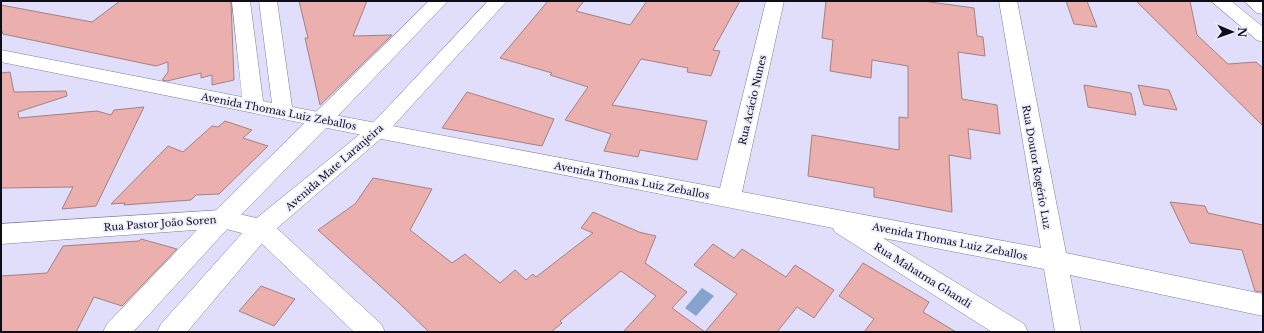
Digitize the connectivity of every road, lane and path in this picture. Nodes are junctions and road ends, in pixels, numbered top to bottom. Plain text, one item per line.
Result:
1 (241, 1) edge
2 (268, 1) edge
3 (439, 1) edge
4 (498, 1) edge
5 (775, 1) edge
6 (1008, 1) edge
7 (1220, 1) edge
8 (1253, 1) edge
9 (1263, 8) edge
10 (272, 20) junction
11 (244, 27) junction
12 (1263, 36) edge
13 (1, 56) edge
14 (253, 106) junction
15 (283, 112) junction
16 (323, 120) junction
17 (377, 131) junction
18 (729, 198) junction
19 (831, 218) junction
20 (222, 219) junction
21 (261, 228) junction
22 (1, 234) edge
23 (1054, 261) junction
24 (1263, 305) edge
25 (116, 332) edge
26 (170, 332) edge
27 (372, 332) edge
28 (1015, 332) edge
29 (1068, 332) edge

1 - 11 street
2 - 10 street
3 - 16 street
4 - 17 street, Avenida Mate Laranjeira
5 - 18 street, Rua Acácio Nunes
6 - 23 street, Rua Doutor Rogério Luz
7 - 12 street
8 - 9 street
10 - 11 street
10 - 15 street
11 - 14 street
13 - 14 street, Avenida Thomas Luiz Zeballos
14 - 15 street, Avenida Thomas Luiz Zeballos
15 - 16 street, Avenida Thomas Luiz Zeballos
16 - 17 street, Avenida Thomas Luiz Zeballos
16 - 20 street
17 - 18 street, Avenida Thomas Luiz Zeballos
17 - 21 street, Avenida Mate Laranjeira
18 - 19 street, Avenida Thomas Luiz Zeballos
19 - 23 street, Avenida Thomas Luiz Zeballos
19 - 28 street, Rua Mahatma Ghandi
20 - 21 street, Rua Pastor João Soren
20 - 22 street, Rua Pastor João Soren
20 - 25 street
21 - 26 street, Avenida Mate Laranjeira
21 - 27 street
23 - 24 street, Avenida Thomas Luiz Zeballos
23 - 29 street, Rua Doutor Rogério Luz

